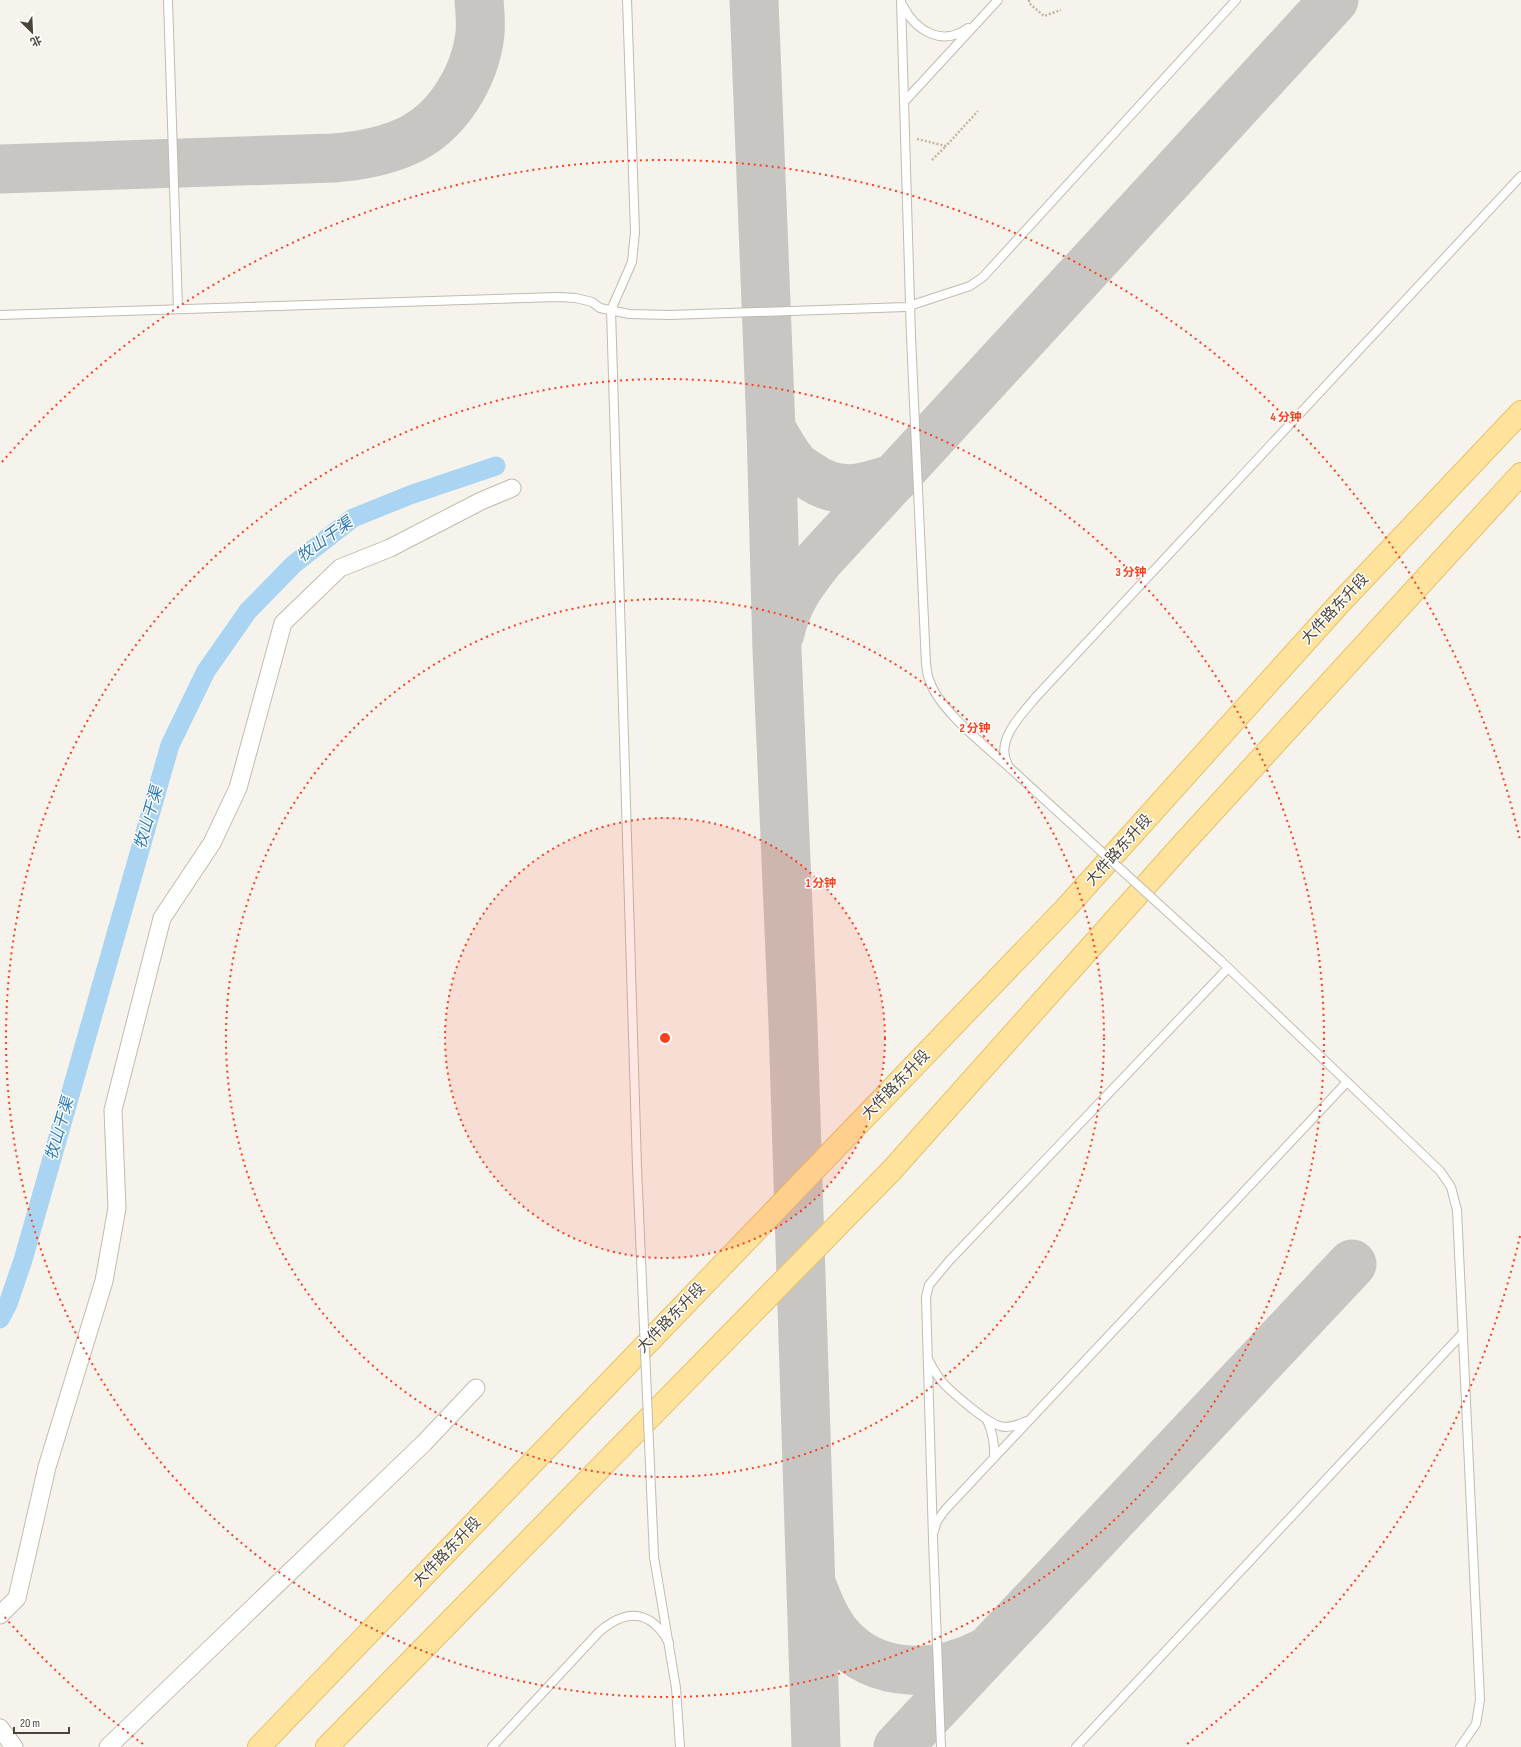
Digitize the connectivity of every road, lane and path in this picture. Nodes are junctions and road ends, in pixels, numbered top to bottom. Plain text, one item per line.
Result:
1 (168, 0) edge
2 (627, 0) edge
3 (998, 0) edge
4 (1029, 0) edge
5 (1236, 0) edge
6 (901, 2) edge
7 (1061, 10) dead end
8 (980, 19) junction
9 (904, 102) junction
10 (978, 112) dead end
11 (905, 136) junction
12 (946, 146) junction
13 (932, 160) dead end
14 (1521, 176) edge
15 (910, 306) junction
16 (178, 309) junction
17 (610, 310) junction
18 (0, 315) edge
19 (1521, 412) edge
20 (1521, 474) edge
21 (512, 488) dead end
22 (1011, 769) junction
23 (1228, 968) junction
24 (1347, 1082) junction
25 (1463, 1333) junction
26 (928, 1358) junction
27 (476, 1388) dead end
28 (987, 1420) junction
29 (1028, 1421) junction
30 (994, 1457) junction
31 (933, 1539) junction
32 (0, 1615) edge
33 (669, 1643) junction
34 (0, 1728) edge
35 (14, 1747) edge
36 (108, 1747) edge
37 (259, 1747) edge
38 (327, 1747) edge
39 (492, 1747) edge
40 (680, 1747) edge
41 (941, 1747) edge
42 (1076, 1747) edge
43 (1460, 1747) edge

1 - 16 lane
2 - 17 lane
3 - 8 lane
4 - 7 path
5 - 15 lane
6 - 8 lane
6 - 9 lane
8 - 9 lane
9 - 11 lane
10 - 12 path
11 - 12 path
11 - 15 lane
12 - 13 path
14 - 22 lane
15 - 17 lane
15 - 22 lane
16 - 17 lane
16 - 18 lane
17 - 33 lane, bridge
19 - 37 main road, 大件路东升段
20 - 38 main road
21 - 32 street
22 - 23 lane, bridge
23 - 24 lane
23 - 26 lane
24 - 25 lane
24 - 29 lane
25 - 42 lane
25 - 43 lane
26 - 28 lane
26 - 31 lane
27 - 36 street
28 - 29 lane
28 - 30 lane
29 - 30 lane
30 - 31 lane
31 - 41 lane
33 - 39 lane
33 - 40 lane
34 - 35 street

